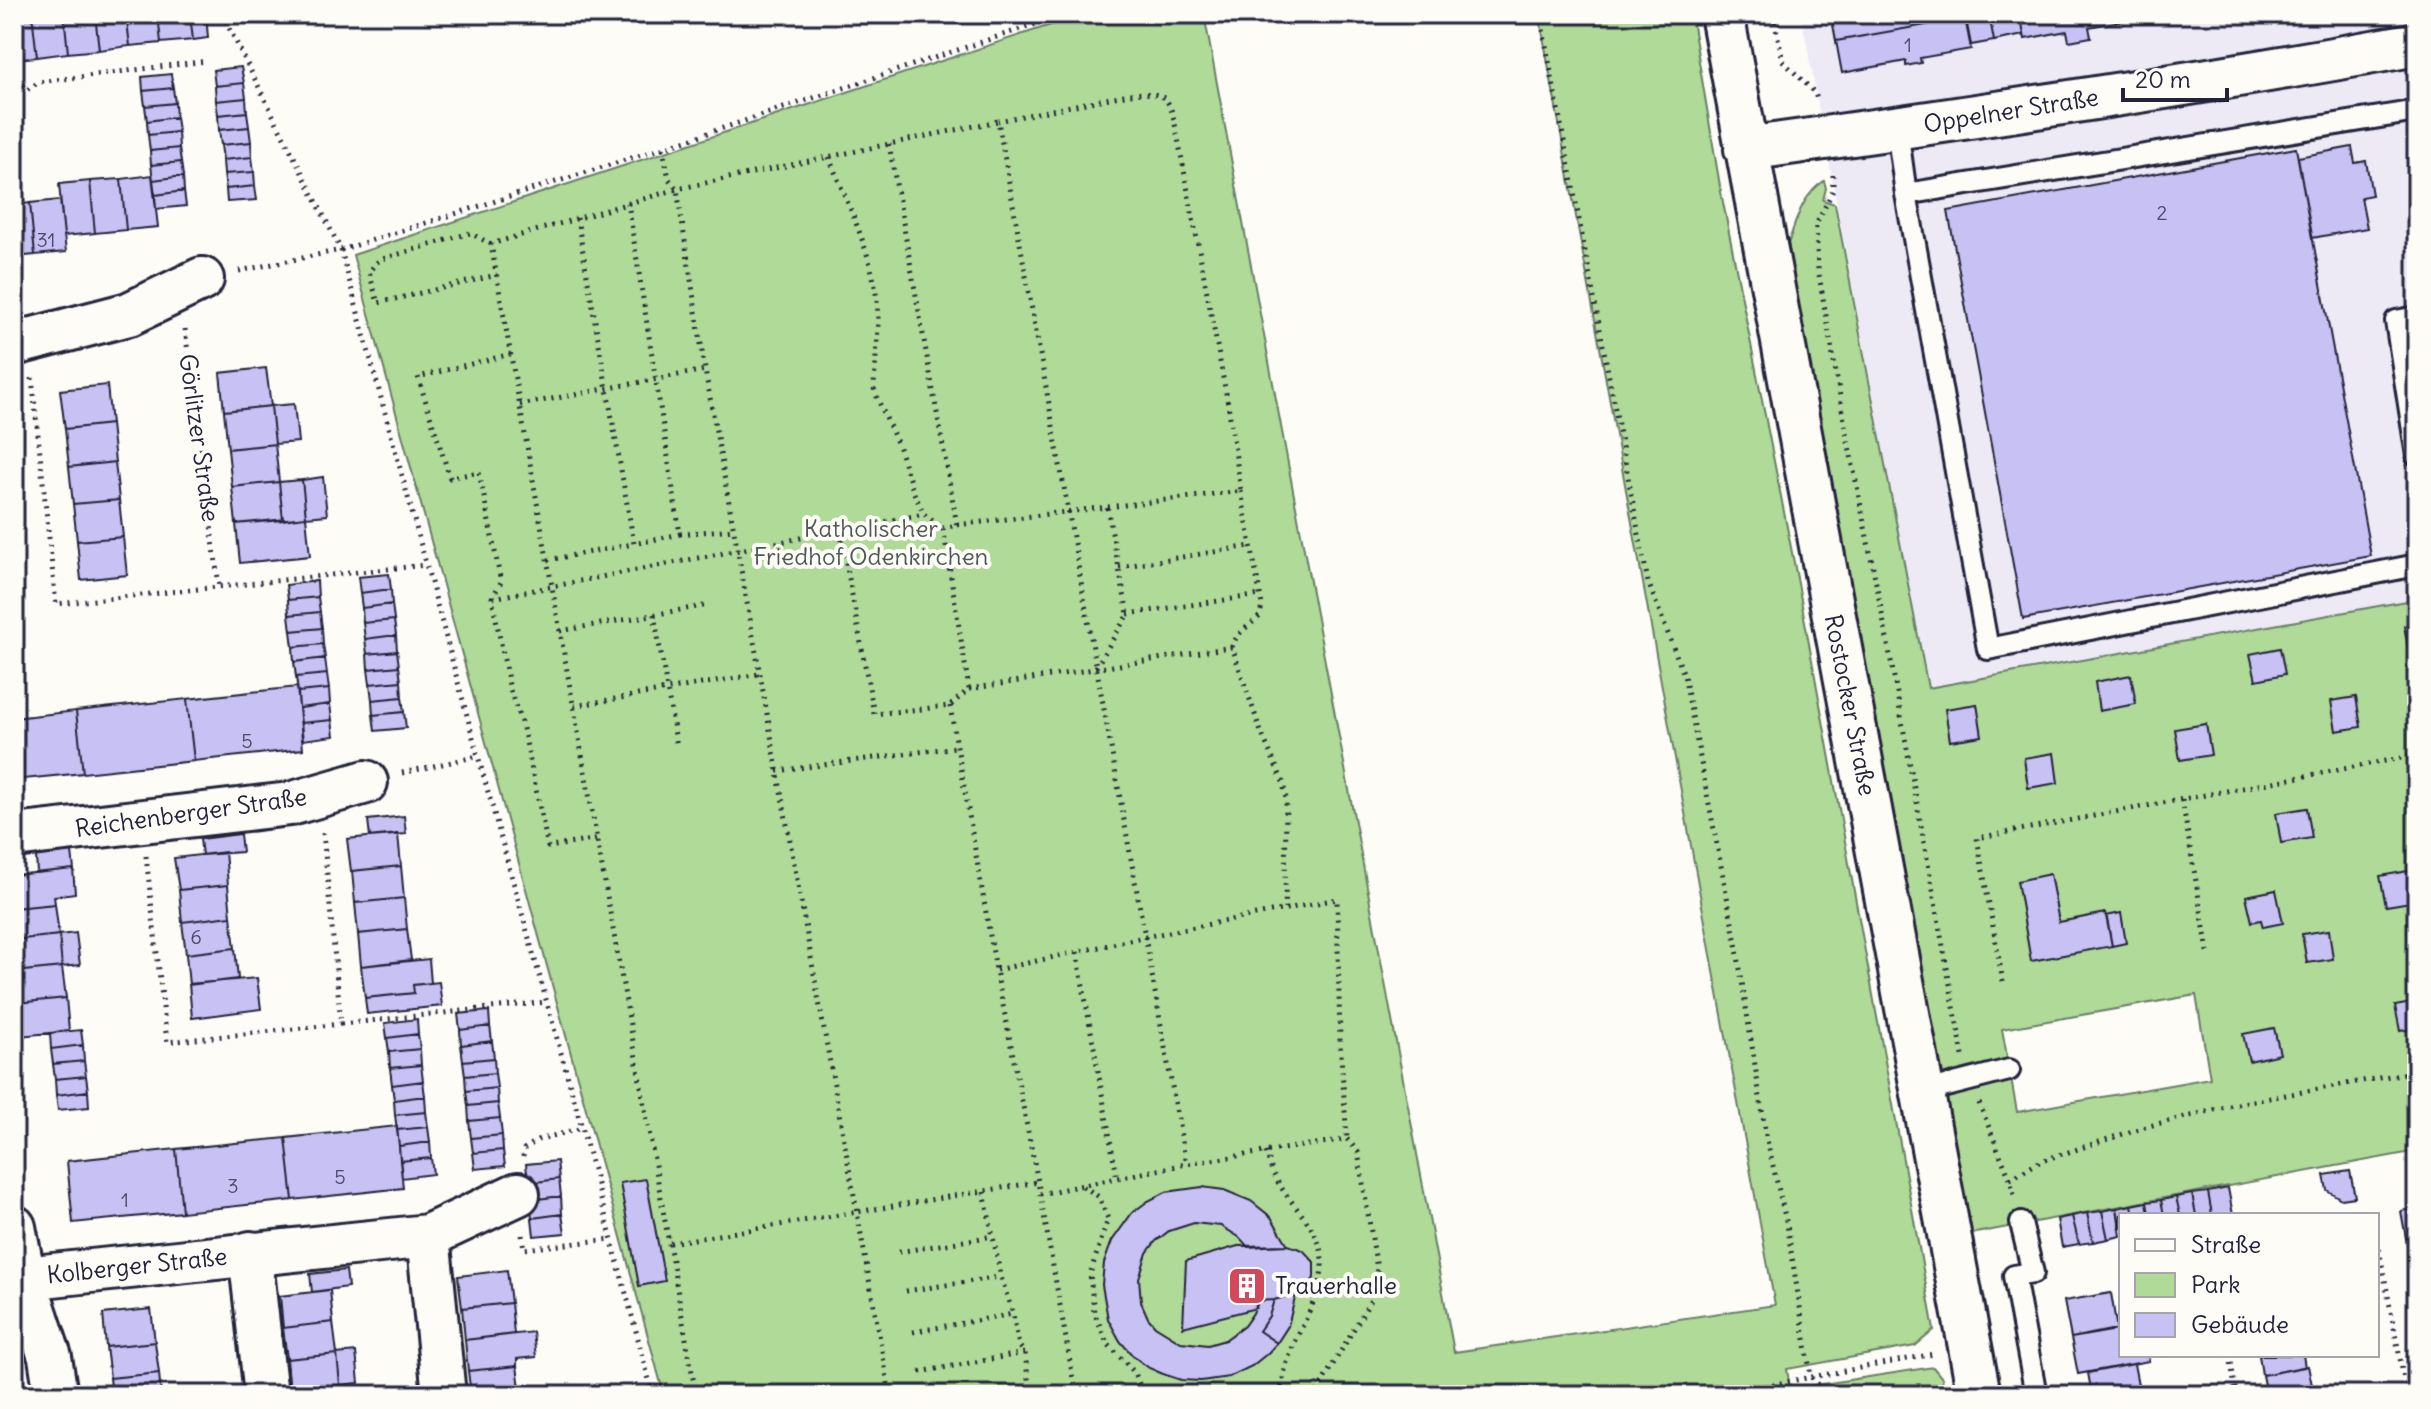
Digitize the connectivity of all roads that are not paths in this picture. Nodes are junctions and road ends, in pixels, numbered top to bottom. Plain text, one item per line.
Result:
1 (1722, 14) edge
2 (2417, 44) edge
3 (2417, 111) edge
4 (1897, 129) junction
5 (1746, 149) junction
6 (1906, 194) junction
7 (190, 284) road end
8 (2417, 317) edge
9 (21, 342) edge
10 (2417, 456) edge
11 (2417, 565) edge
12 (366, 782) road end
13 (14, 836) edge
14 (2009, 1070) dead end
15 (1923, 1092) junction
16 (518, 1194) road end
17 (2021, 1223) road end
18 (14, 1227) edge
19 (428, 1236) junction
20 (250, 1253) junction
21 (24, 1278) junction
22 (56, 1395) edge
23 (266, 1395) edge
24 (444, 1395) edge
25 (1979, 1395) edge
26 (2036, 1395) edge

1 - 5 street, Rostocker Straße
2 - 4 street, Oppelner Straße
3 - 6 lane
4 - 5 street, Oppelner Straße
4 - 6 lane
5 - 15 street, Rostocker Straße
6 - 11 lane
7 - 9 street
8 - 10 lane
12 - 13 street, Reichenberger Straße
14 - 15 lane
15 - 25 street, Rostocker Straße
16 - 19 street, Kolberger Straße
17 - 26 lane
18 - 21 street
19 - 20 street, Kolberger Straße
19 - 24 street
20 - 21 street, Kolberger Straße
20 - 23 street, Kolberger Straße
21 - 22 street

